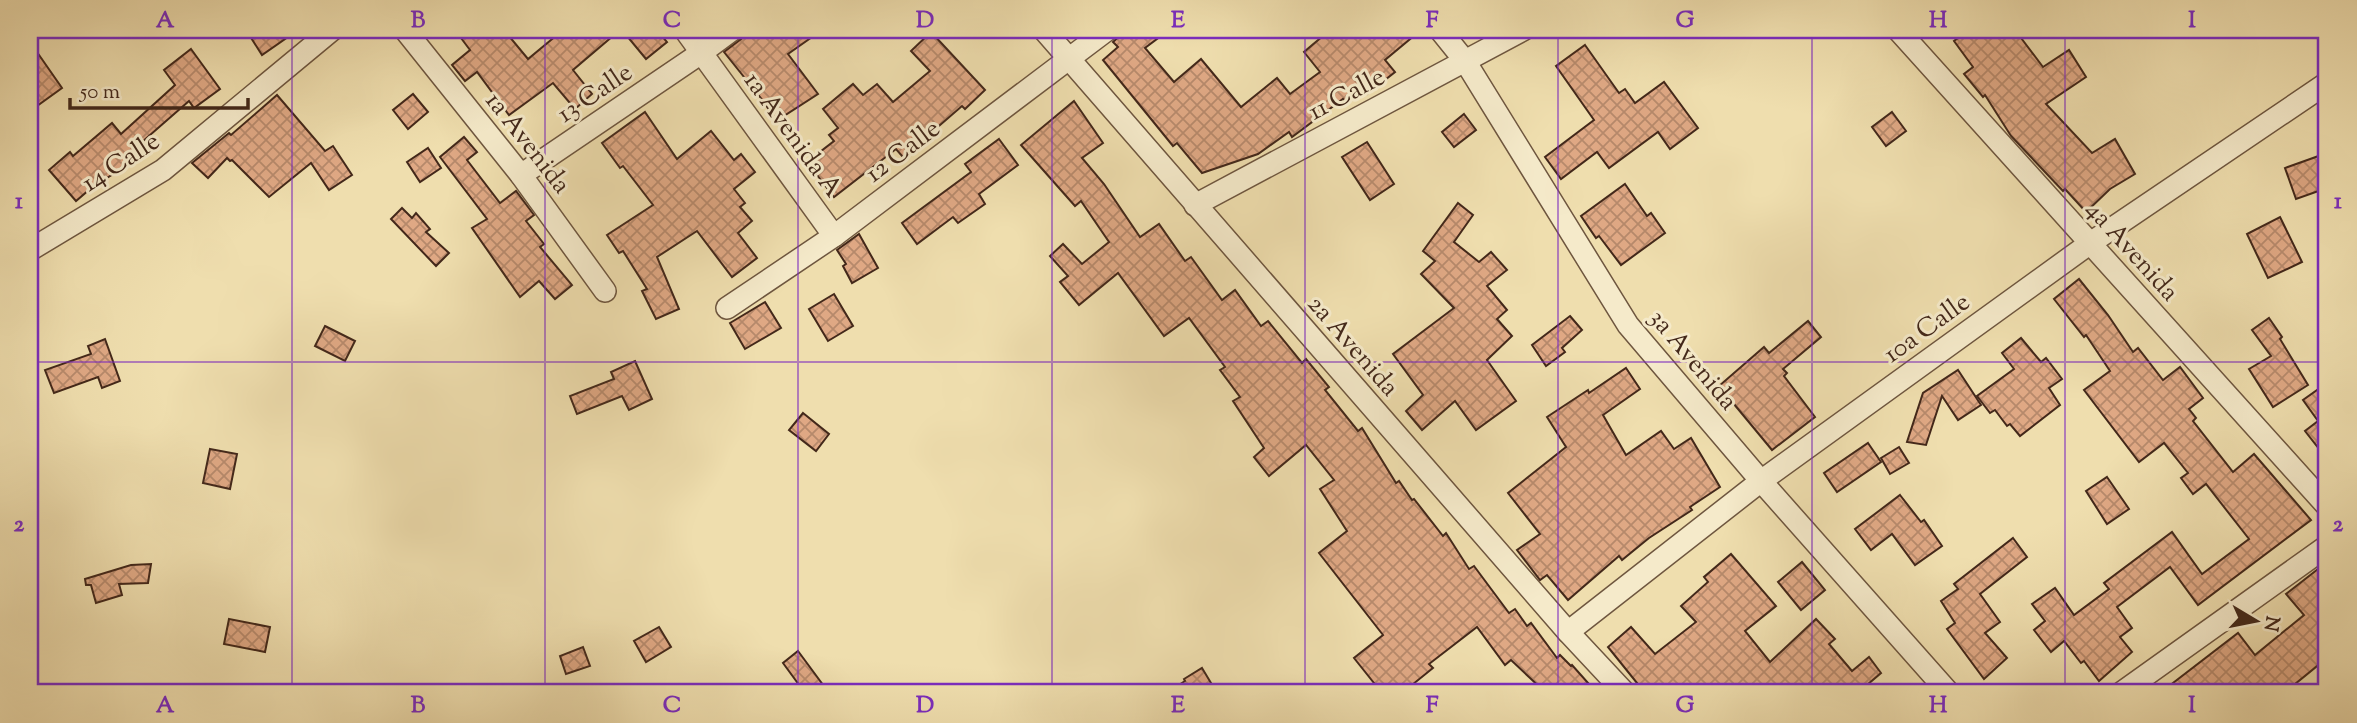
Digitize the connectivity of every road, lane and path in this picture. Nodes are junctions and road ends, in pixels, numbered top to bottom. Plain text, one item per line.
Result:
1 (332, 30) edge
2 (405, 30) edge
3 (685, 30) edge
4 (732, 30) edge
5 (1044, 30) edge
6 (1107, 30) edge
7 (1440, 30) edge
8 (1523, 30) edge
9 (1898, 30) edge
10 (701, 53) junction
11 (1071, 58) junction
12 (1465, 61) junction
13 (2327, 83) edge
14 (521, 174) junction
15 (1195, 205) junction
16 (834, 236) junction
17 (2089, 244) junction
18 (30, 250) edge
19 (605, 291) dead end
20 (726, 308) dead end
21 (1761, 481) junction
22 (2327, 506) edge
23 (2327, 546) edge
24 (1567, 632) junction
25 (1625, 693) edge
26 (1949, 693) edge
27 (2121, 693) edge

1 - 18 street, 14 Calle
2 - 14 street, 1a Avenida
3 - 10 street, 1a Avenida A
4 - 10 street, 13 Calle
5 - 11 street, 2a Avenida
6 - 11 street, 12 Calle
7 - 12 street, 3a Avenida
8 - 12 street, 11 Calle
9 - 17 street, 4a Avenida
10 - 14 street, 13 Calle
10 - 16 street, 1a Avenida A
11 - 15 street, 2a Avenida
11 - 16 street, 12 Calle
12 - 15 street, 11 Calle
12 - 21 street, 3a Avenida
13 - 17 street, 10a Calle
14 - 19 street, 1a Avenida
15 - 24 street, 2a Avenida
16 - 20 street, 12 Calle
17 - 21 street, 10a Calle
17 - 22 street, 4a Avenida
21 - 24 street, 10a Calle
21 - 26 street, 3a Avenida
23 - 27 street
24 - 25 street, 2a Avenida

